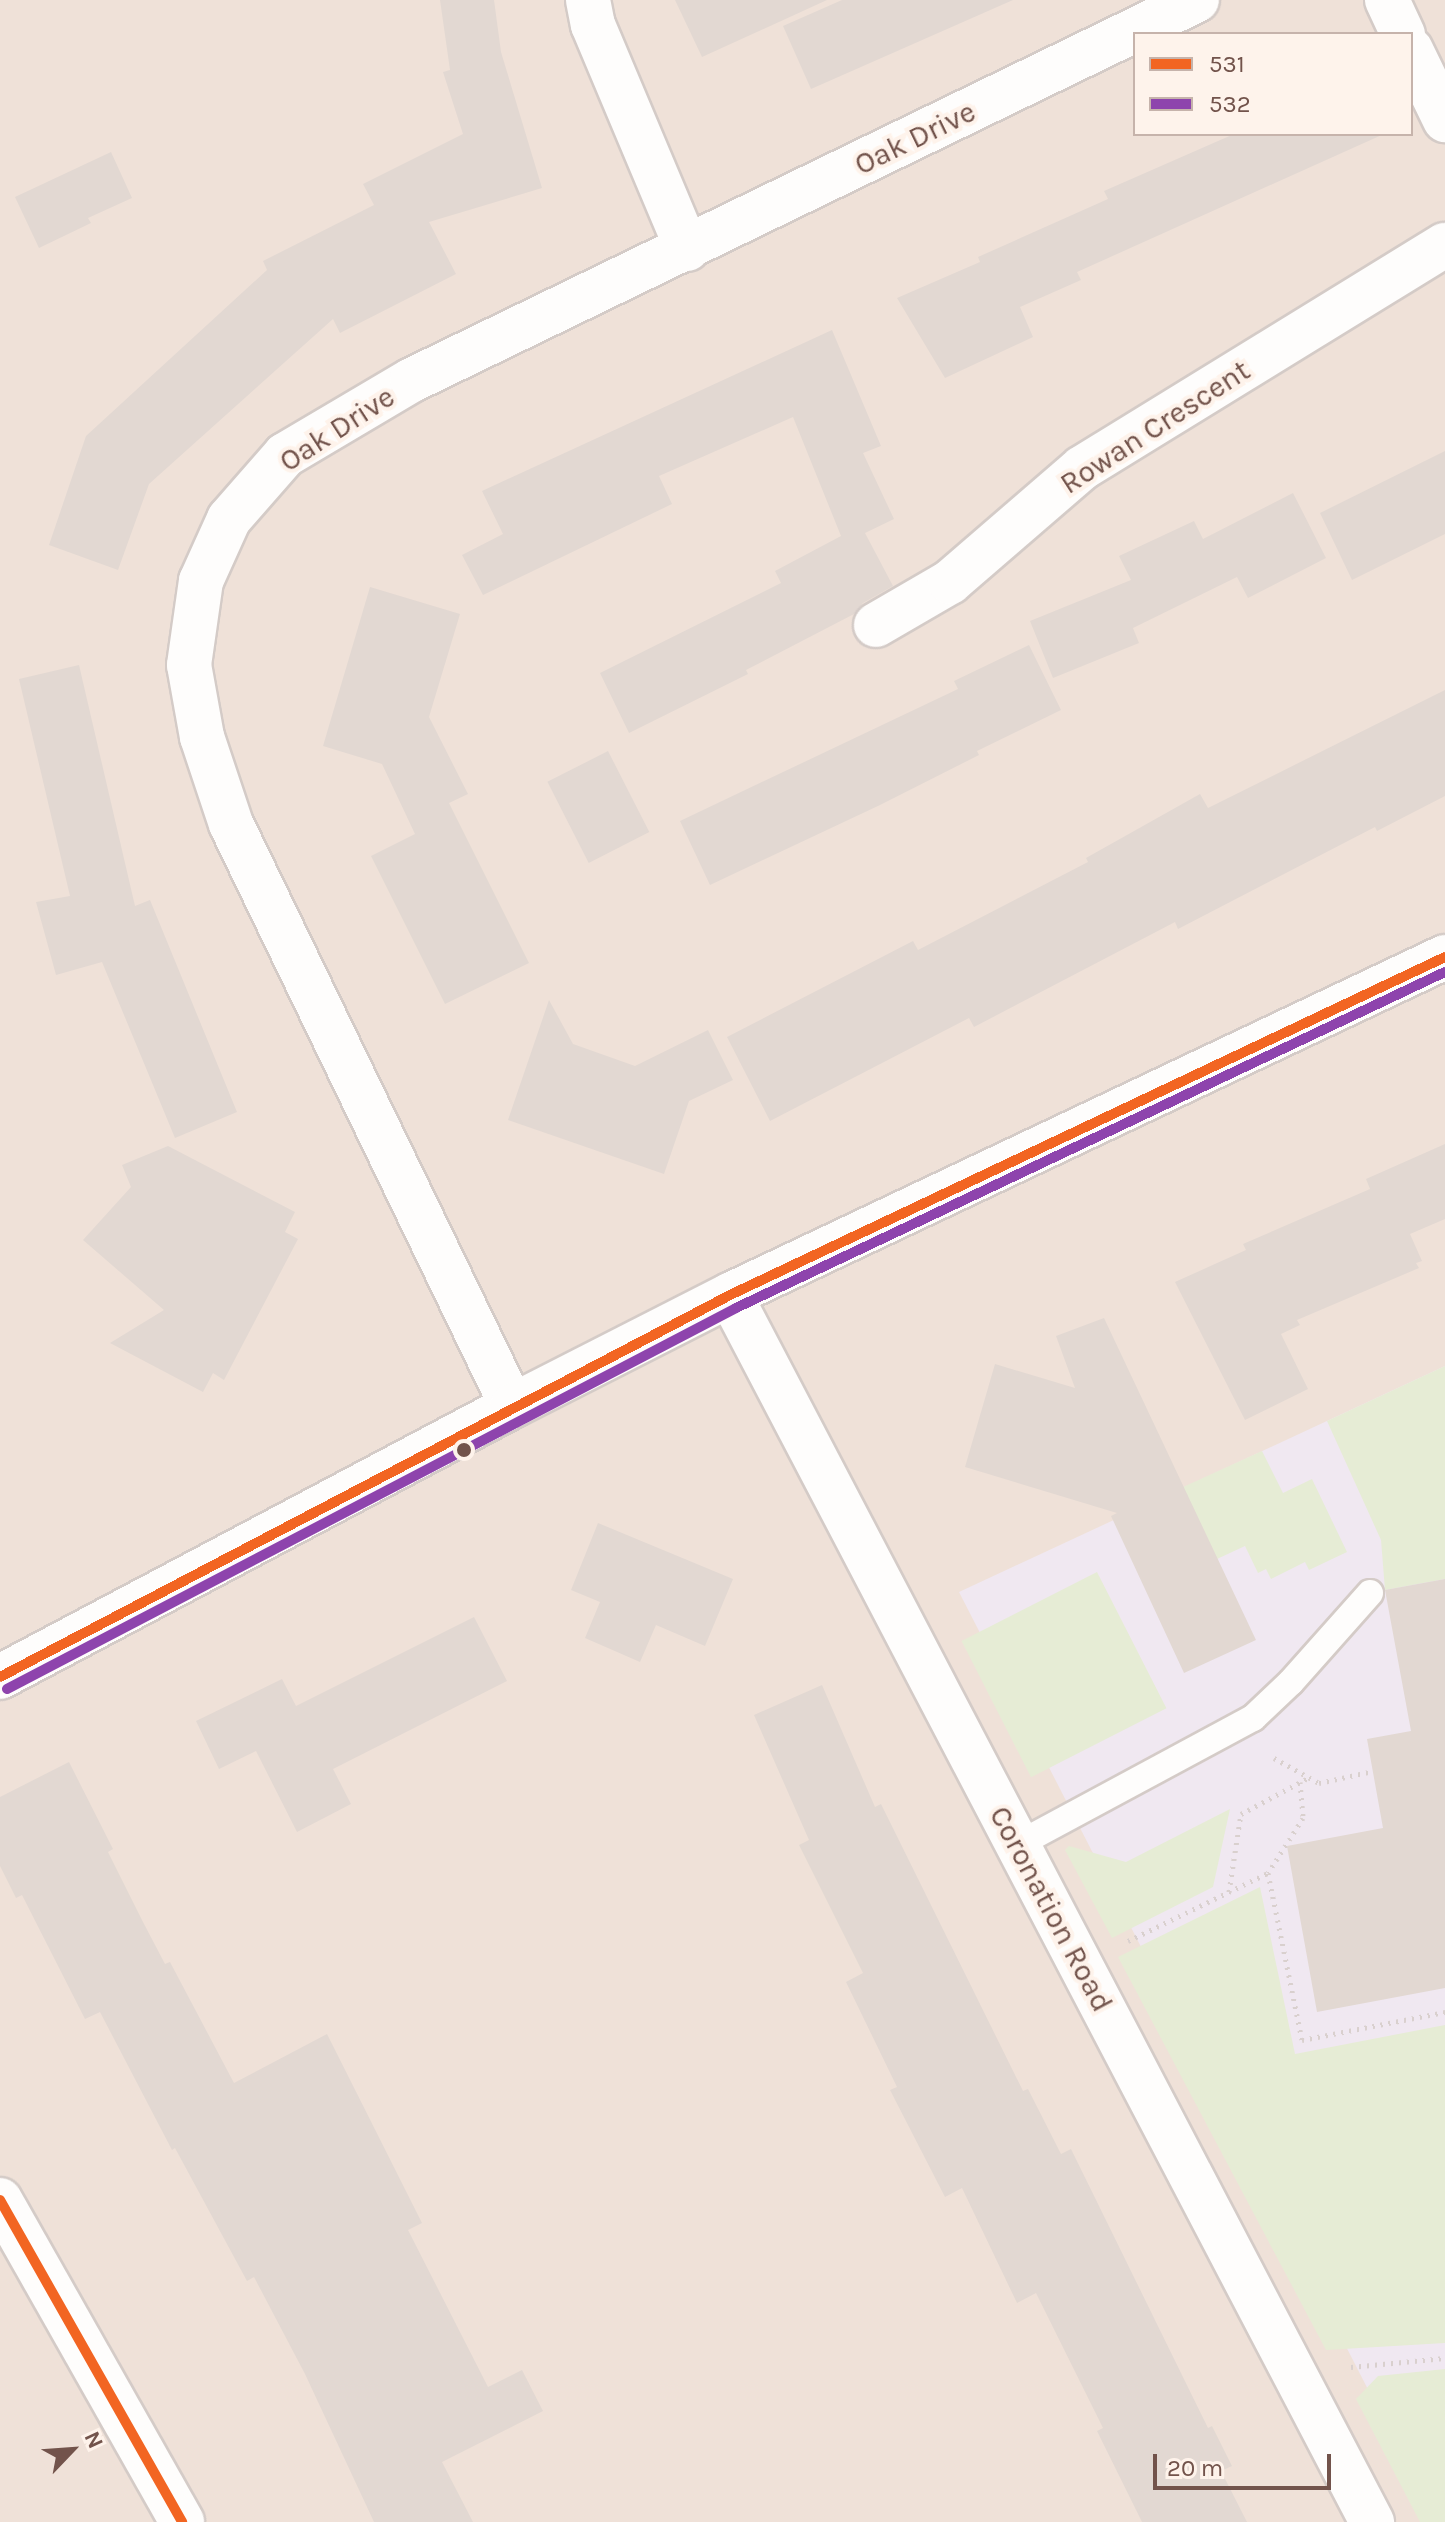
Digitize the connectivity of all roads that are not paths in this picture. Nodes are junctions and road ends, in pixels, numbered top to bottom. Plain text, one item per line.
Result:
1 (588, 0) edge
2 (1197, 0) edge
3 (1387, 0) edge
4 (1402, 32) edge
5 (1413, 54) edge
6 (1445, 120) edge
7 (1445, 245) edge
8 (687, 249) junction
9 (876, 625) dead end
10 (1445, 957) edge
11 (730, 1295) junction
12 (512, 1406) junction
13 (1370, 1593) dead end
14 (0, 1677) edge
15 (1017, 1845) junction
16 (0, 2200) edge
17 (182, 2522) edge
18 (1372, 2522) edge

1 - 8 street
2 - 8 street, Oak Drive
3 - 4 street
5 - 6 street
7 - 9 street, Rowan Crescent
8 - 12 street, Oak Drive
10 - 11 street
11 - 12 street
11 - 15 street, Coronation Road
12 - 14 street
13 - 15 lane
15 - 18 street, Coronation Road
16 - 17 street

